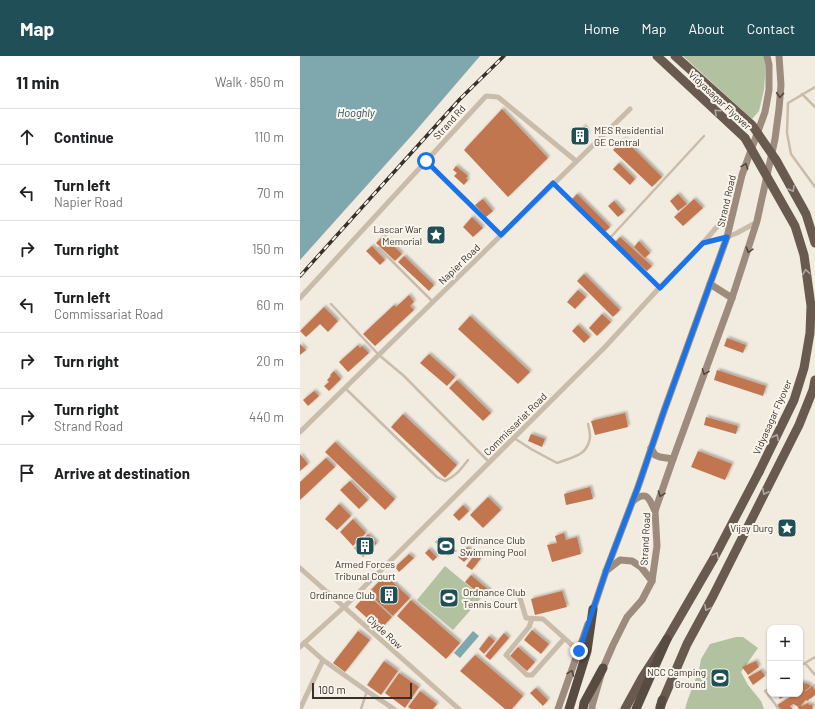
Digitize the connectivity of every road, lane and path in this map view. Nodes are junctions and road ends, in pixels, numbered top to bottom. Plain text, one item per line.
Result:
1 (657, 56) edge
2 (676, 56) edge
3 (768, 56) edge
4 (779, 56) edge
5 (815, 87) edge
6 (802, 94) junction
7 (815, 107) edge
8 (630, 109) dead end
9 (704, 136) dead end
10 (426, 161) junction
11 (576, 161) junction
12 (553, 183) junction
13 (815, 186) edge
14 (735, 206) junction
15 (758, 222) junction
16 (501, 235) junction
17 (727, 237) junction
18 (609, 239) junction
19 (703, 243) junction
20 (815, 243) edge
21 (379, 248) dead end
22 (710, 284) junction
23 (660, 288) junction
24 (300, 298) edge
25 (732, 298) junction
26 (433, 302) junction
27 (331, 304) dead end
28 (379, 355) junction
29 (815, 380) edge
30 (345, 388) junction
31 (588, 424) dead end
32 (300, 432) edge
33 (514, 438) junction
34 (651, 448) junction
35 (673, 459) junction
36 (468, 460) dead end
37 (490, 462) junction
38 (632, 501) junction
39 (656, 511) junction
40 (300, 568) edge
41 (606, 571) junction
42 (652, 581) junction
43 (520, 598) dead end
44 (344, 607) junction
45 (593, 609) junction
46 (532, 619) junction
47 (564, 638) junction
48 (667, 639) junction
49 (304, 643) junction
50 (300, 647) edge
51 (579, 651) junction
52 (815, 657) edge
53 (323, 660) junction
54 (805, 663) joint
55 (603, 668) junction
56 (815, 675) edge
57 (367, 691) junction
58 (770, 697) edge
59 (660, 706) edge
60 (300, 709) edge
61 (361, 709) edge
62 (394, 709) edge
63 (459, 709) edge
64 (558, 709) edge
65 (570, 709) edge
66 (583, 709) edge
67 (592, 709) edge
68 (625, 709) edge
69 (636, 709) edge
70 (779, 709) edge

48 -> 1 highway, Vidyasagar Flyover, bridge
2 -> 20 highway, Vidyasagar Flyover, bridge
14 -> 3 main road, Strand Road
4 -> 15 main road, Strand Road
5 - 6 lane
6 - 7 lane
6 - 13 lane
8 - 11 street, Napier Road
9 - 18 lane
10 - 11 street, Strand Rd
10 - 16 lane
10 - 24 street, Strand Rd
11 - 12 street, Napier Road
12 - 16 street, Napier Road
12 - 18 lane
14 - 17 main road, Strand Road
14 - 19 street, Commissariat Road
15 - 17 street
15 -> 25 main road, Strand Road
16 - 26 street, Napier Road
17 - 19 street
17 - 22 main road, Strand Road
18 - 23 lane
19 - 23 street, Commissariat Road
21 - 26 lane
22 - 25 main road
22 - 34 main road, Strand Road
23 - 33 street, Commissariat Road
25 -> 35 main road, Strand Road
26 - 28 street, Napier Road
27 - 28 lane
28 - 30 street, Napier Road
28 - 37 lane
29 -> 59 highway
30 - 32 street, Napier Road
30 - 36 lane
31 - 33 lane
33 - 37 street, Commissariat Road
34 - 35 main road
34 - 38 main road, Strand Road
35 -> 39 main road, Strand Road
37 - 44 street, Commissariat Road
38 - 39 main road
38 - 41 main road, Strand Road
39 - 42 main road, Strand Road
40 - 44 street, Clyde Row
41 - 42 main road
41 - 45 main road, Strand Road
42 - 55 main road, Strand Road
43 - 46 street
44 - 49 street, Commissariat Road
44 - 63 street, Clyde Row
45 - 51 main road, Strand Road
45 - 65 highway
46 - 47 street
46 - 47 street
47 - 51 street
48 - 68 highway, Vidyasagar Flyover
48 - 69 highway
49 - 50 street, Commissariat Road
49 - 53 street
64 -> 51 main road, Strand Road
52 - 54 lane
53 - 57 street
53 - 60 street
54 - 56 lane
55 - 66 highway
55 - 67 main road, Strand Road
57 - 61 lane
57 - 62 street
58 - 70 lane

